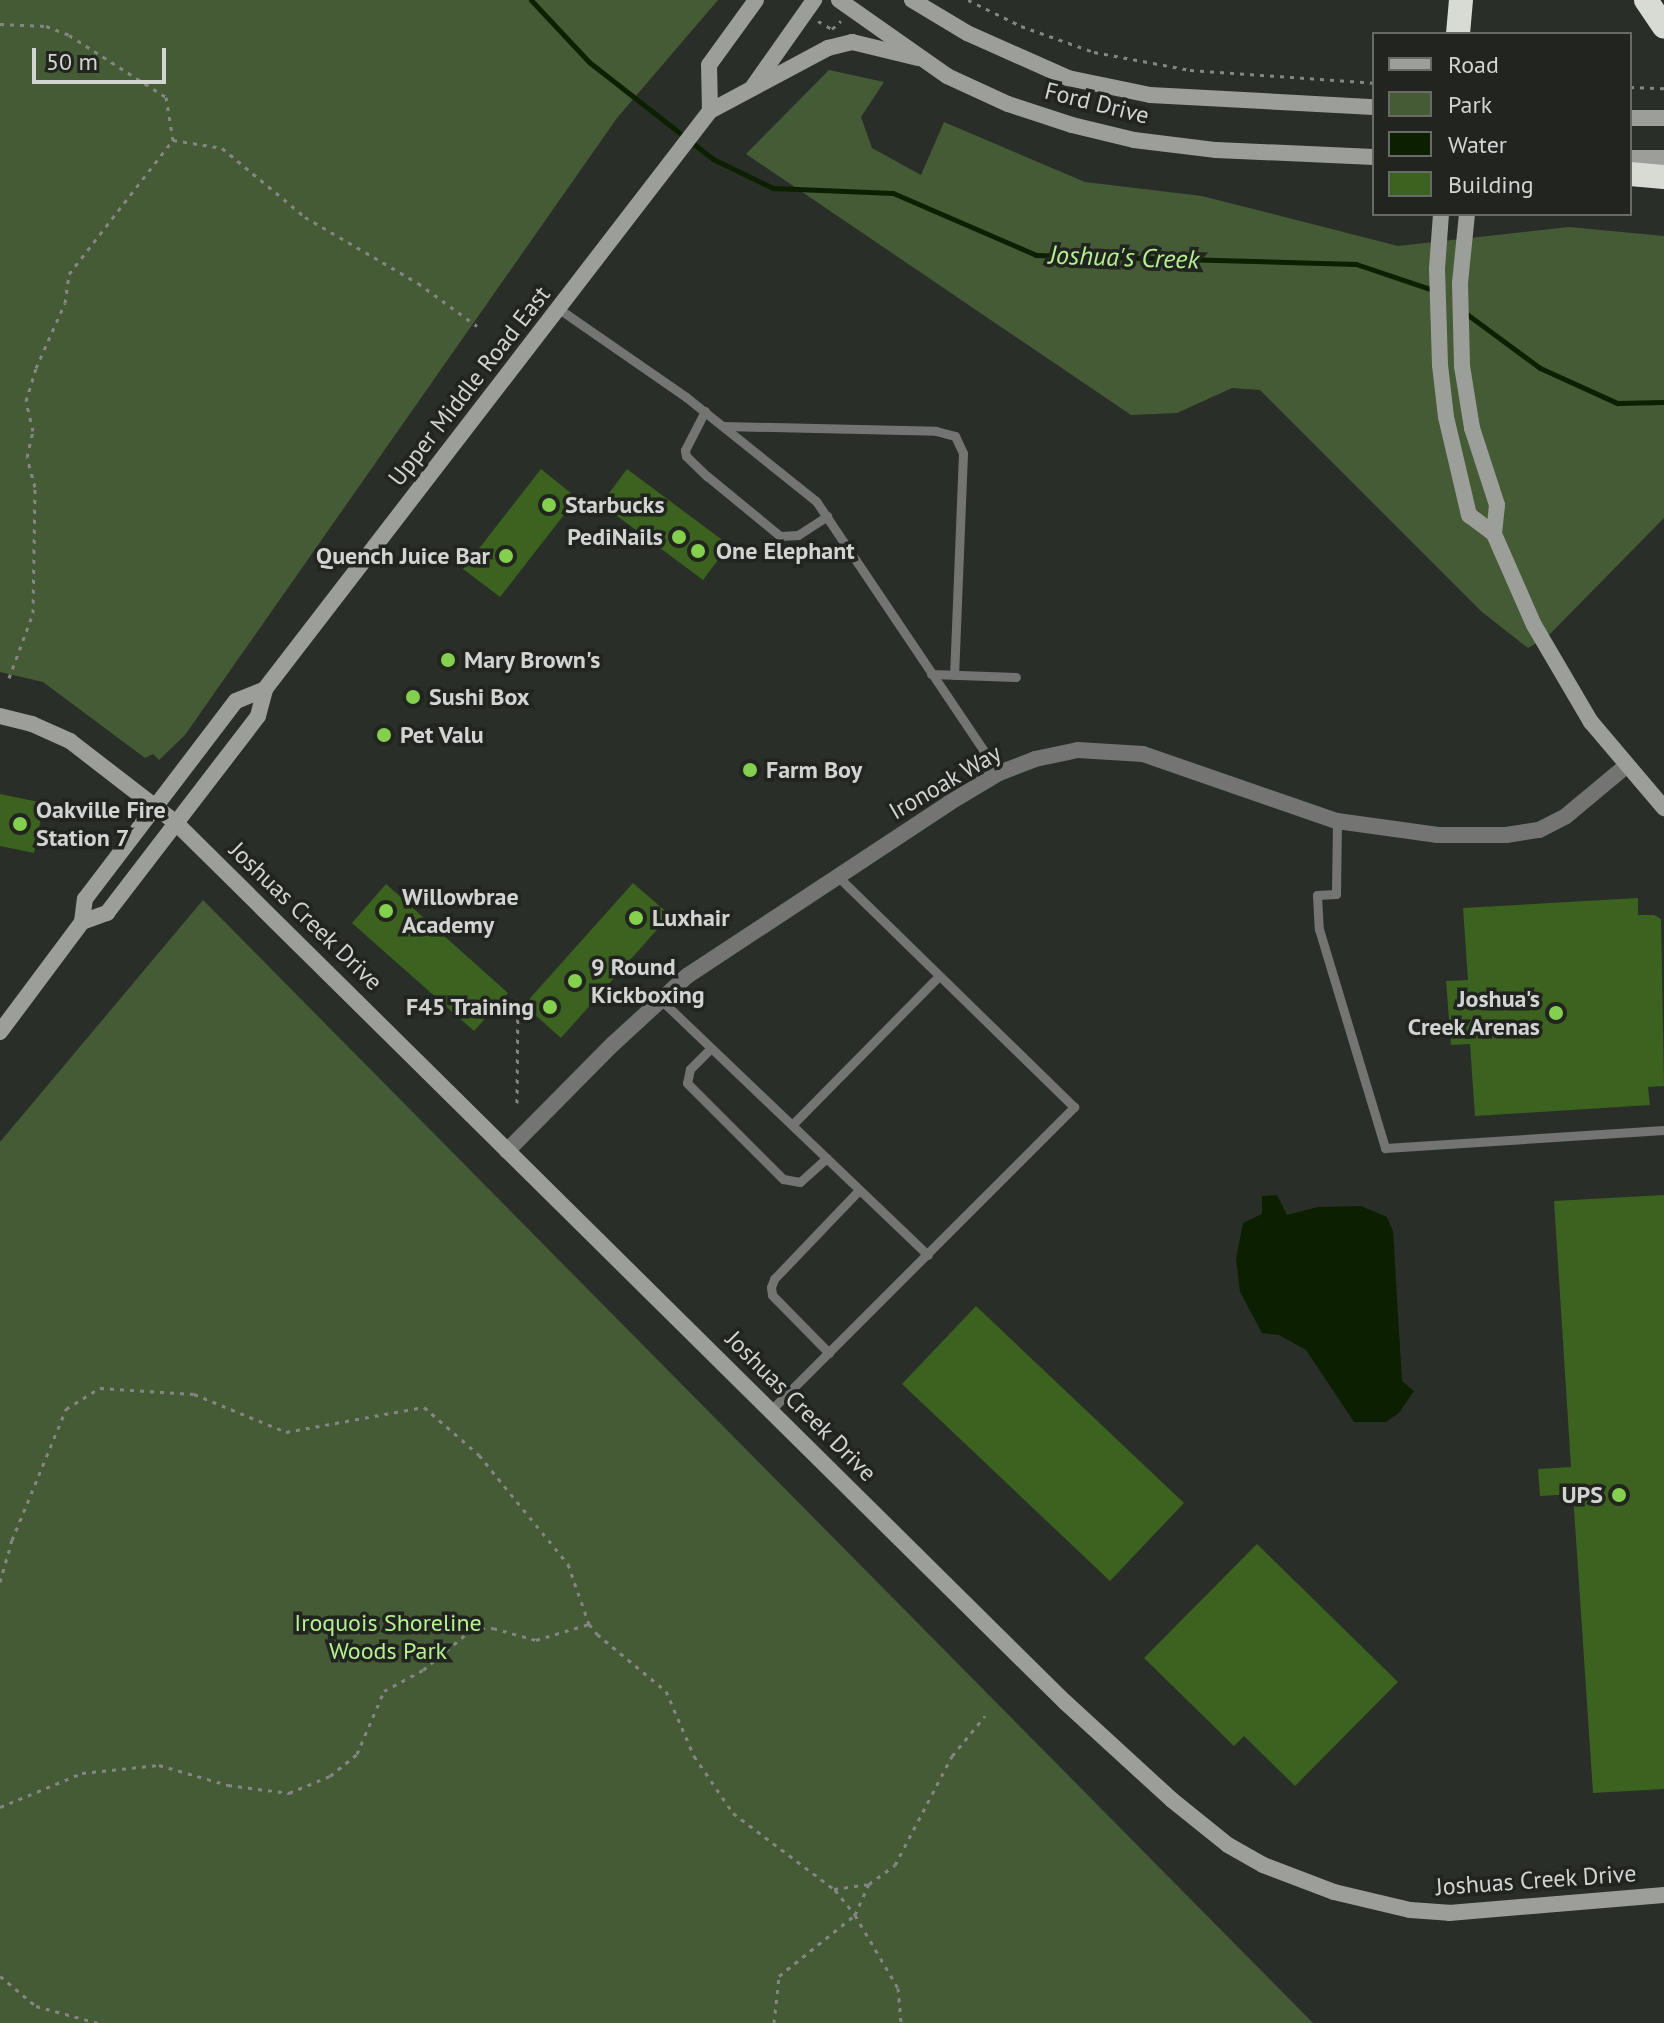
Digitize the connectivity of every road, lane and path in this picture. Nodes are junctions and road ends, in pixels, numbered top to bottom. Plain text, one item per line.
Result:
1 (756, 0) edge
2 (814, 0) edge
3 (839, 0) edge
4 (912, 0) edge
5 (968, 0) edge
6 (1461, 0) edge
7 (1646, 0) edge
8 (0, 24) edge
9 (1664, 27) edge
10 (1458, 32) edge
11 (918, 58) junction
12 (1372, 83) edge
13 (1632, 87) edge
14 (1664, 88) edge
15 (748, 92) junction
16 (1372, 107) edge
17 (707, 115) junction
18 (1632, 118) edge
19 (1664, 118) edge
20 (173, 140) junction
21 (1372, 157) edge
22 (1632, 158) edge
23 (1664, 158) edge
24 (1632, 174) edge
25 (1664, 177) edge
26 (1441, 216) edge
27 (1466, 217) edge
28 (559, 309) junction
29 (477, 326) dead end
30 (705, 411) junction
31 (723, 426) junction
32 (827, 516) junction
33 (1494, 534) junction
34 (931, 674) junction
35 (954, 675) junction
36 (1016, 677) dead end
37 (9, 678) dead end
38 (265, 689) junction
39 (0, 716) edge
40 (1626, 766) junction
41 (999, 773) junction
42 (156, 806) junction
43 (1664, 808) edge
44 (1337, 821) junction
45 (176, 823) junction
46 (837, 876) junction
47 (82, 922) junction
48 (939, 976) junction
49 (518, 997) dead end
50 (661, 1000) junction
51 (0, 1032) edge
52 (711, 1048) junction
53 (517, 1103) dead end
54 (792, 1125) junction
55 (1664, 1130) edge
56 (507, 1151) junction
57 (827, 1158) junction
58 (859, 1190) junction
59 (928, 1255) junction
60 (829, 1353) junction
61 (771, 1410) junction
62 (0, 1582) edge
63 (589, 1624) junction
64 (985, 1716) dead end
65 (0, 1807) edge
66 (869, 1884) junction
67 (834, 1889) junction
68 (1664, 1895) edge
69 (855, 1915) junction
70 (0, 1976) edge
71 (98, 2023) edge
72 (774, 2023) edge
73 (901, 2023) edge

1 - 17 street
2 - 15 street, Upper Middle Road East
3 - 11 street, Ford Drive
4 - 16 street, Ford Drive
5 - 12 path
6 - 10 highway
7 - 9 highway
8 - 20 path
11 - 15 street
11 - 21 street, Ford Drive
13 - 14 path
15 - 17 street, Upper Middle Road East
17 - 28 street, Upper Middle Road East
18 - 19 street
20 - 29 path
20 - 37 path
22 - 23 street
24 - 25 highway
26 - 33 street
27 - 33 street
28 - 30 lane
28 - 38 street, Upper Middle Road East
30 - 31 lane
30 - 32 lane
31 - 32 lane
31 - 35 lane
32 - 34 lane
33 - 40 street
34 - 35 lane
34 - 41 lane
35 - 36 lane
38 - 42 street, Upper Middle Road East
38 - 45 street, Upper Middle Road East
39 - 42 street, Joshuas Creek Drive
40 - 43 street
40 - 44 street, Ironoak Way
41 - 44 street, Ironoak Way
41 - 46 street, Ironoak Way
42 - 45 street, Joshuas Creek Drive
42 - 47 street, Upper Middle Road East
44 - 55 lane
45 - 47 street, Upper Middle Road East
45 - 56 street, Joshuas Creek Drive
46 - 48 lane
46 - 50 street, Ironoak Way
47 - 51 street, Upper Middle Road East
48 - 54 lane
48 - 59 lane
49 - 53 path
50 - 52 lane
50 - 56 street, Ironoak Way
52 - 54 lane
52 - 57 lane
54 - 57 lane
56 - 61 street, Joshuas Creek Drive
57 - 58 lane
58 - 59 lane
58 - 60 lane
59 - 60 lane
60 - 61 lane
61 - 68 street, Joshuas Creek Drive
62 - 63 path
63 - 65 path
63 - 67 path
64 - 66 path
66 - 67 path
66 - 69 path
67 - 69 path
69 - 72 path
69 - 73 path
70 - 71 path

